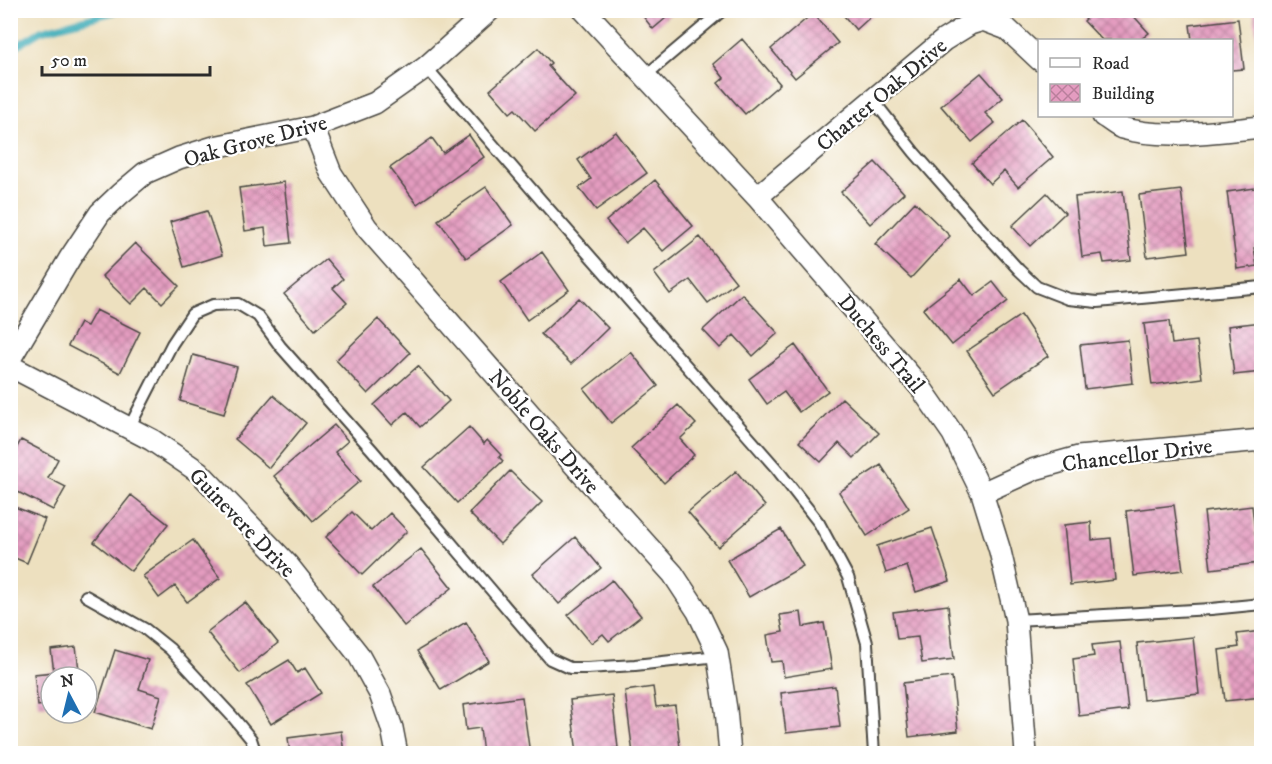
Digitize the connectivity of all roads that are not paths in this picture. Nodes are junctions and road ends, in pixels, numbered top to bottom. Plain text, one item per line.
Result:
1 (490, 10) edge
2 (584, 10) edge
3 (723, 10) edge
4 (1038, 58) edge
5 (426, 67) junction
6 (645, 76) junction
7 (873, 100) junction
8 (1104, 117) edge
9 (313, 127) junction
10 (1262, 127) edge
11 (757, 197) junction
12 (1262, 287) edge
13 (10, 359) edge
14 (10, 366) edge
15 (129, 428) junction
16 (1262, 440) edge
17 (982, 493) junction
18 (86, 596) dead end
19 (1262, 604) edge
20 (1016, 620) junction
21 (718, 656) junction
22 (256, 753) edge
23 (397, 753) edge
24 (730, 753) edge
25 (874, 753) edge
26 (1026, 753) edge

1 - 5 street, Oak Grove Drive
2 - 6 street, Duchess Trail
3 - 6 lane
4 - 7 street, Charter Oak Drive
5 - 9 street, Oak Grove Drive
5 - 25 lane
6 - 11 street, Duchess Trail
7 - 11 street, Charter Oak Drive
7 - 12 lane
8 - 10 street
9 - 13 street, Oak Grove Drive
9 - 21 street, Noble Oaks Drive
11 - 17 street, Duchess Trail
14 - 15 street, Guinevere Drive
15 - 21 lane
15 - 23 street, Guinevere Drive
16 - 17 street, Chancellor Drive
17 - 20 street, Duchess Trail
18 - 22 lane
19 - 20 lane
20 - 26 street, Duchess Trail
21 - 24 street, Noble Oaks Drive

